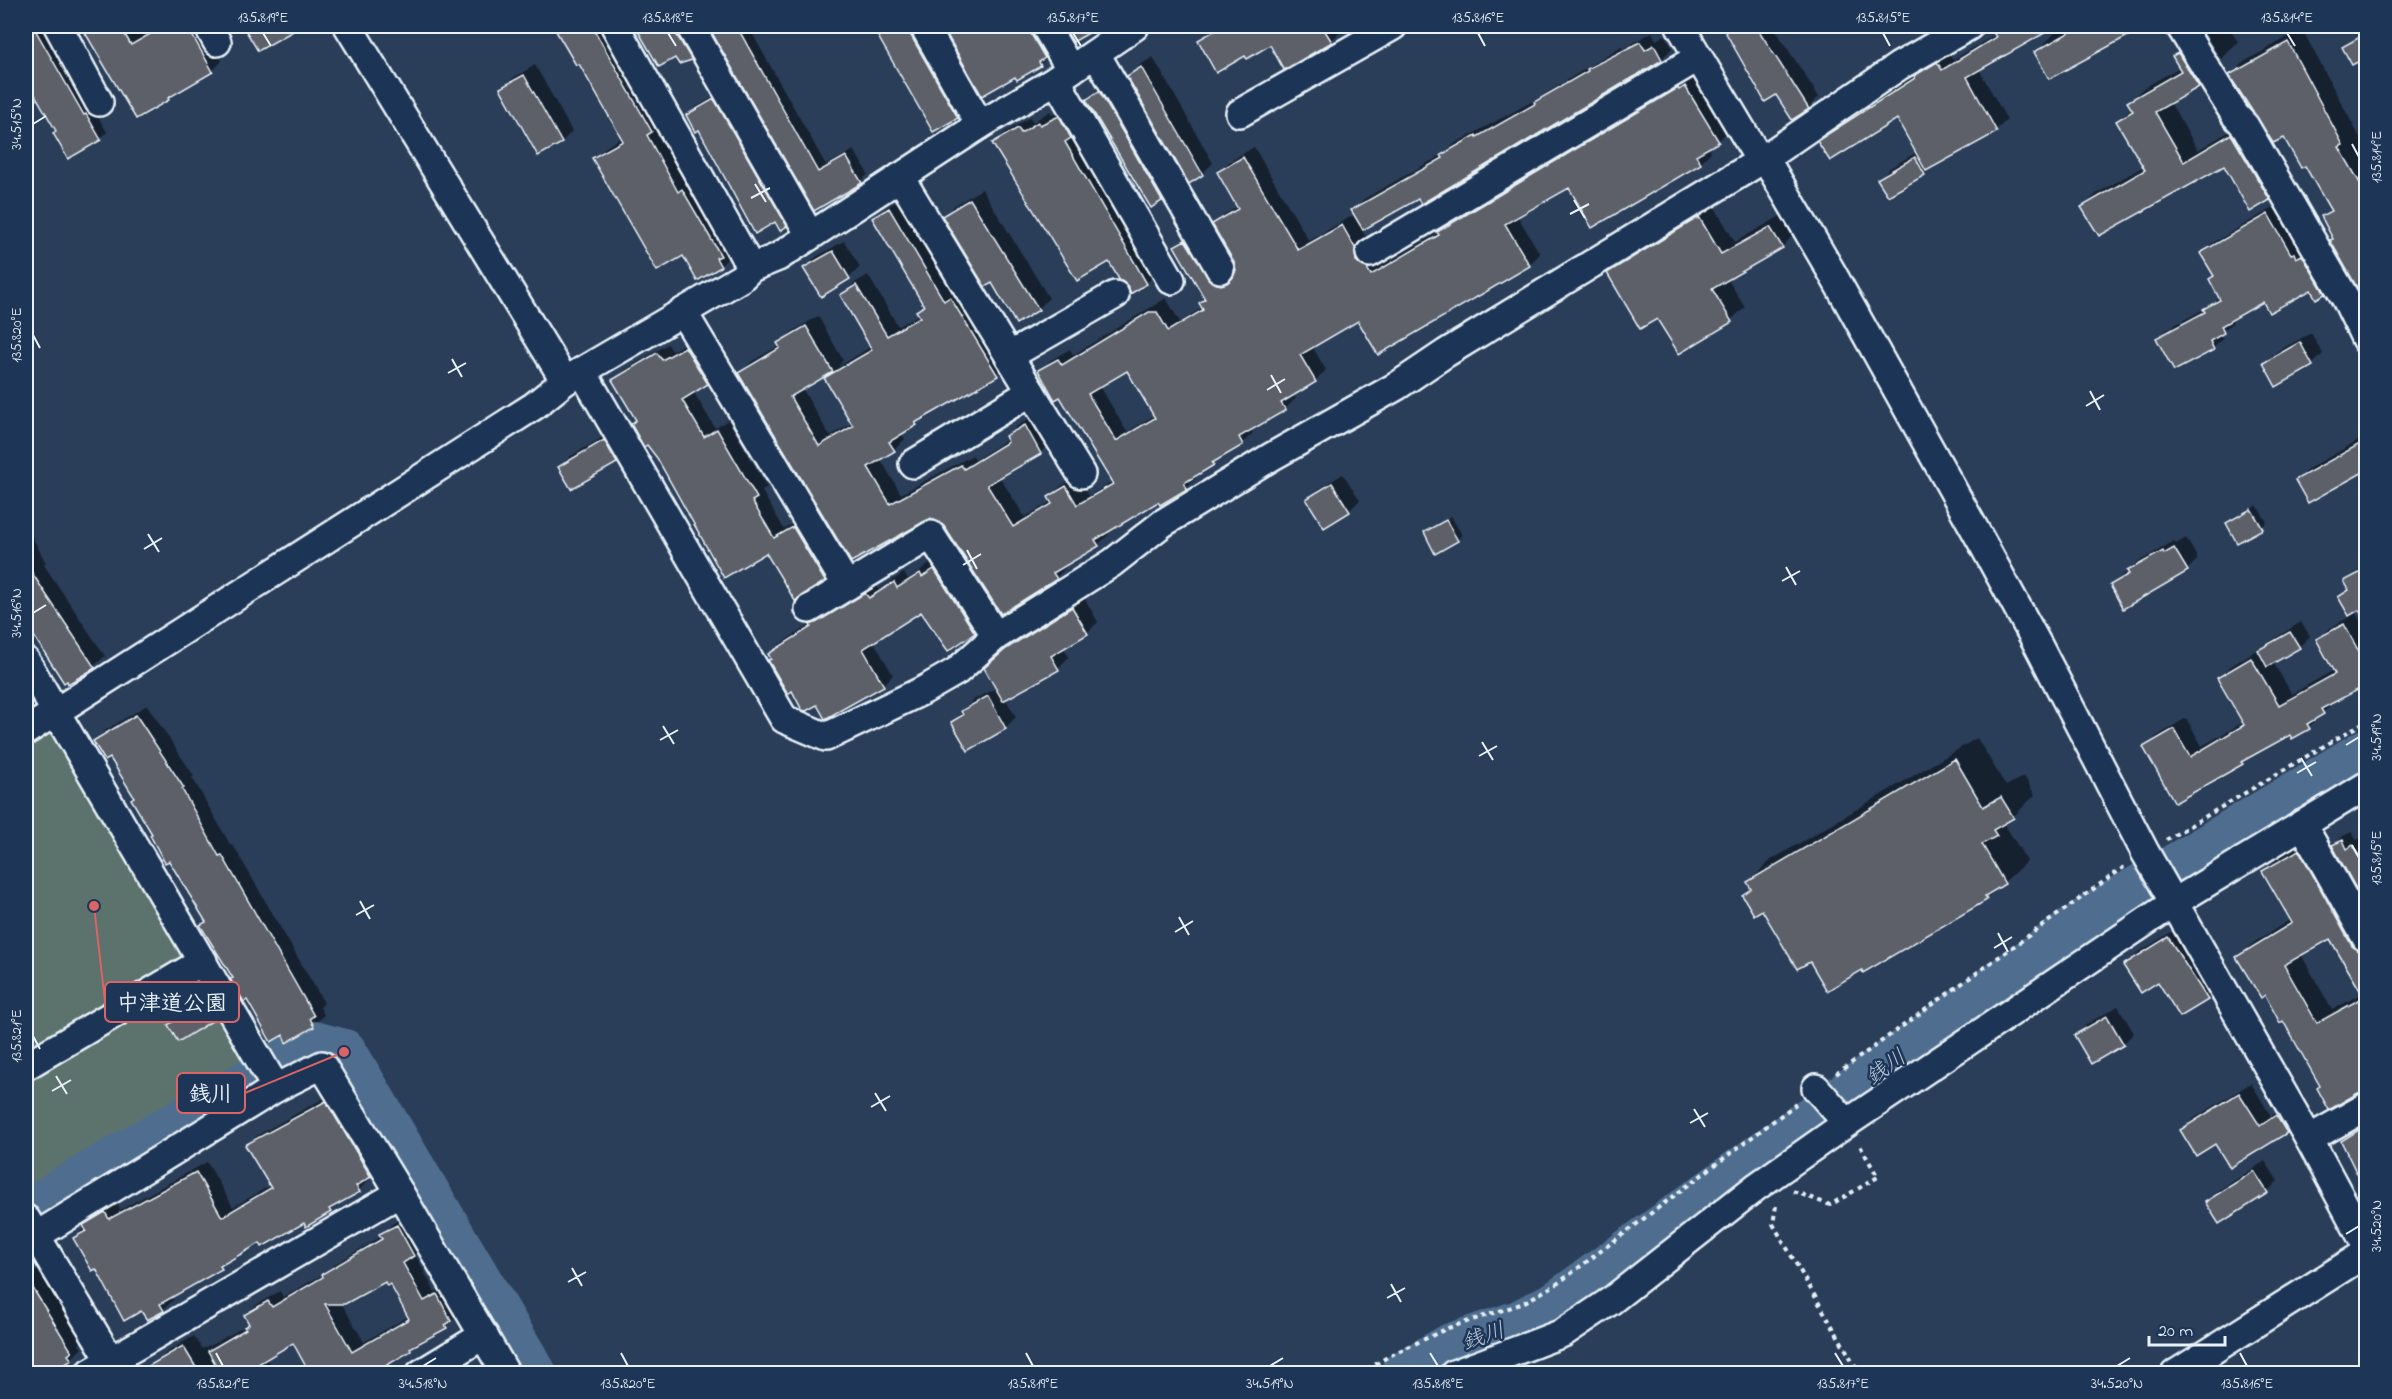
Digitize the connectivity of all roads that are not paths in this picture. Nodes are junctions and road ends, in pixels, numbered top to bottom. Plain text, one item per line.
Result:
1 (58, 26) edge
2 (348, 26) edge
3 (615, 26) edge
4 (690, 26) edge
5 (924, 26) edge
6 (1045, 26) edge
7 (1135, 26) edge
8 (1394, 26) edge
9 (1680, 26) edge
10 (1969, 26) edge
11 (2180, 26) edge
12 (1096, 54) junction
13 (1699, 57) junction
14 (1063, 75) junction
15 (99, 102) dead end
16 (1240, 113) dead end
17 (980, 125) junction
18 (1765, 158) junction
19 (900, 177) junction
20 (810, 236) junction
21 (1370, 254) dead end
22 (751, 268) junction
23 (1220, 270) dead end
24 (1171, 280) dead end
25 (1115, 295) dead end
26 (683, 312) junction
27 (2367, 340) edge
28 (1009, 356) junction
29 (573, 376) junction
30 (1031, 392) junction
31 (913, 465) dead end
32 (1081, 474) dead end
33 (847, 586) junction
34 (809, 609) dead end
35 (996, 636) junction
36 (26, 661) edge
37 (56, 713) junction
38 (26, 731) edge
39 (2367, 786) edge
40 (2302, 824) junction
41 (2173, 898) junction
42 (2363, 923) edge
43 (203, 961) junction
44 (26, 1066) edge
45 (269, 1077) junction
46 (1818, 1090) road end
47 (2367, 1107) edge
48 (1843, 1120) junction
49 (2309, 1139) junction
50 (400, 1193) junction
51 (29, 1232) edge
52 (2367, 1245) edge
53 (2367, 1253) edge
54 (484, 1335) junction
55 (106, 1369) edge
56 (420, 1374) edge
57 (506, 1374) edge
58 (1454, 1374) edge
59 (2175, 1374) edge

1 - 15 street
2 - 29 street
3 - 22 street
4 - 20 street
5 - 17 street
6 - 14 street
7 - 12 street
8 - 16 street
9 - 13 street
10 - 18 street
11 - 27 street
12 - 14 street
12 - 23 street
13 - 18 street
13 - 21 street
14 - 17 street
14 - 24 street
17 - 19 street
18 - 35 street
18 - 41 street
19 - 20 street
19 - 28 street
20 - 22 street
22 - 26 street
25 - 28 street
26 - 29 street
26 - 33 street
28 - 30 street
29 - 35 street
29 - 37 street
30 - 31 street
30 - 32 street
33 - 34 street
33 - 35 street
36 - 37 street
37 - 38 street
37 - 43 street
39 - 40 street
40 - 41 street
40 - 42 street
41 - 48 street
41 - 49 street
43 - 44 street
43 - 45 street
45 - 50 street
45 - 51 street
46 - 48 street
47 - 49 street
48 - 58 street
49 - 52 street
50 - 54 street
50 - 55 street
51 - 55 street
53 - 59 street
54 - 56 street
54 - 57 street

